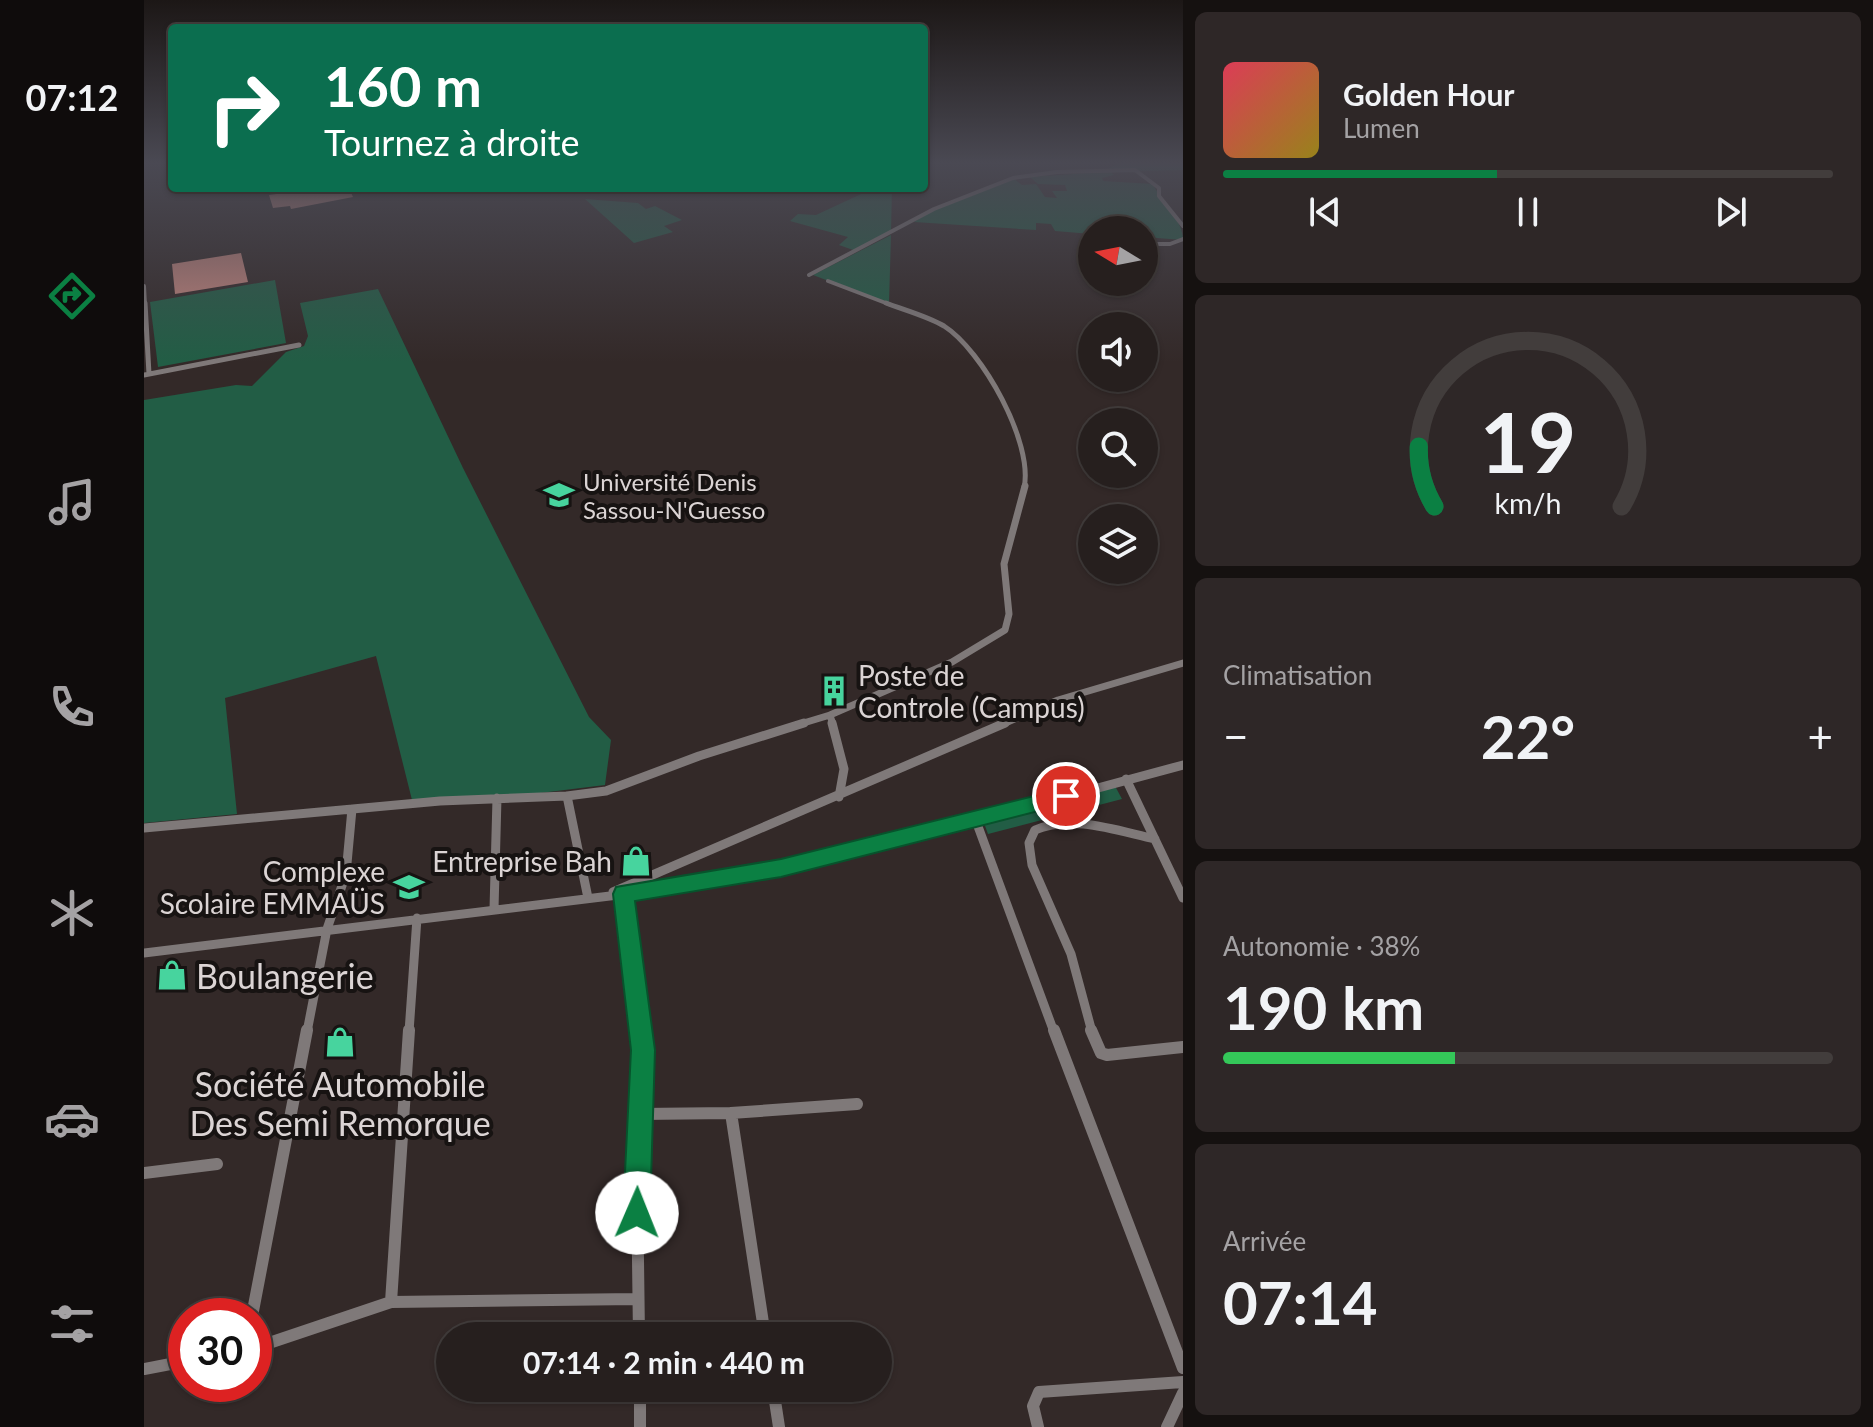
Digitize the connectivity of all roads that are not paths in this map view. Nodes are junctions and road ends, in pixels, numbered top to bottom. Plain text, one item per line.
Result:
1 (896, 230) edge
2 (1183, 239) edge
3 (1158, 244) edge
4 (809, 275) dead end
5 (828, 281) dead end
6 (144, 286) edge
7 (299, 345) dead end
8 (147, 375) edge
9 (1183, 663) edge
10 (830, 715) junction
11 (1183, 765) edge
12 (1126, 779) junction
13 (567, 796) junction
14 (839, 797) junction
15 (497, 798) junction
16 (352, 809) junction
17 (976, 821) junction
18 (144, 828) edge
19 (1155, 839) junction
20 (623, 894) junction
21 (601, 896) junction
22 (588, 898) junction
23 (1183, 898) edge
24 (494, 909) junction
25 (417, 918) junction
26 (327, 929) junction
27 (144, 953) edge
28 (1183, 1047) edge
29 (857, 1104) dead end
30 (731, 1113) junction
31 (640, 1114) junction
32 (217, 1164) dead end
33 (144, 1173) edge
34 (255, 1298) edge
35 (637, 1299) junction
36 (391, 1302) junction
37 (638, 1322) edge
38 (763, 1322) edge
39 (272, 1342) edge
40 (168, 1364) edge
41 (1183, 1368) edge
42 (144, 1369) edge
43 (1183, 1382) edge
44 (1183, 1393) edge
45 (640, 1402) edge
46 (775, 1402) edge
47 (640, 1427) edge
48 (779, 1427) edge
49 (1038, 1427) edge
50 (1167, 1427) edge

1 - 4 street
2 - 3 street
5 - 10 street
6 - 8 street
7 - 8 street
9 - 14 street
10 - 13 street
10 - 14 street
11 - 12 street
12 - 17 street
12 - 19 street
13 - 15 street
13 - 22 street
14 - 21 street
15 - 16 street
15 - 24 street
16 - 18 street
16 - 26 street
17 - 20 street
17 - 41 street
19 - 23 street
19 - 28 street
20 - 21 street
20 - 31 street
21 - 22 street
22 - 24 street
24 - 25 street
25 - 26 street
25 - 36 street
26 - 27 street
26 - 34 street
29 - 30 street
30 - 31 street
30 - 38 street
31 - 35 street
32 - 33 street
35 - 36 street
35 - 37 street
36 - 39 street
40 - 42 street
43 - 49 street
44 - 50 street
45 - 47 street
46 - 48 street

